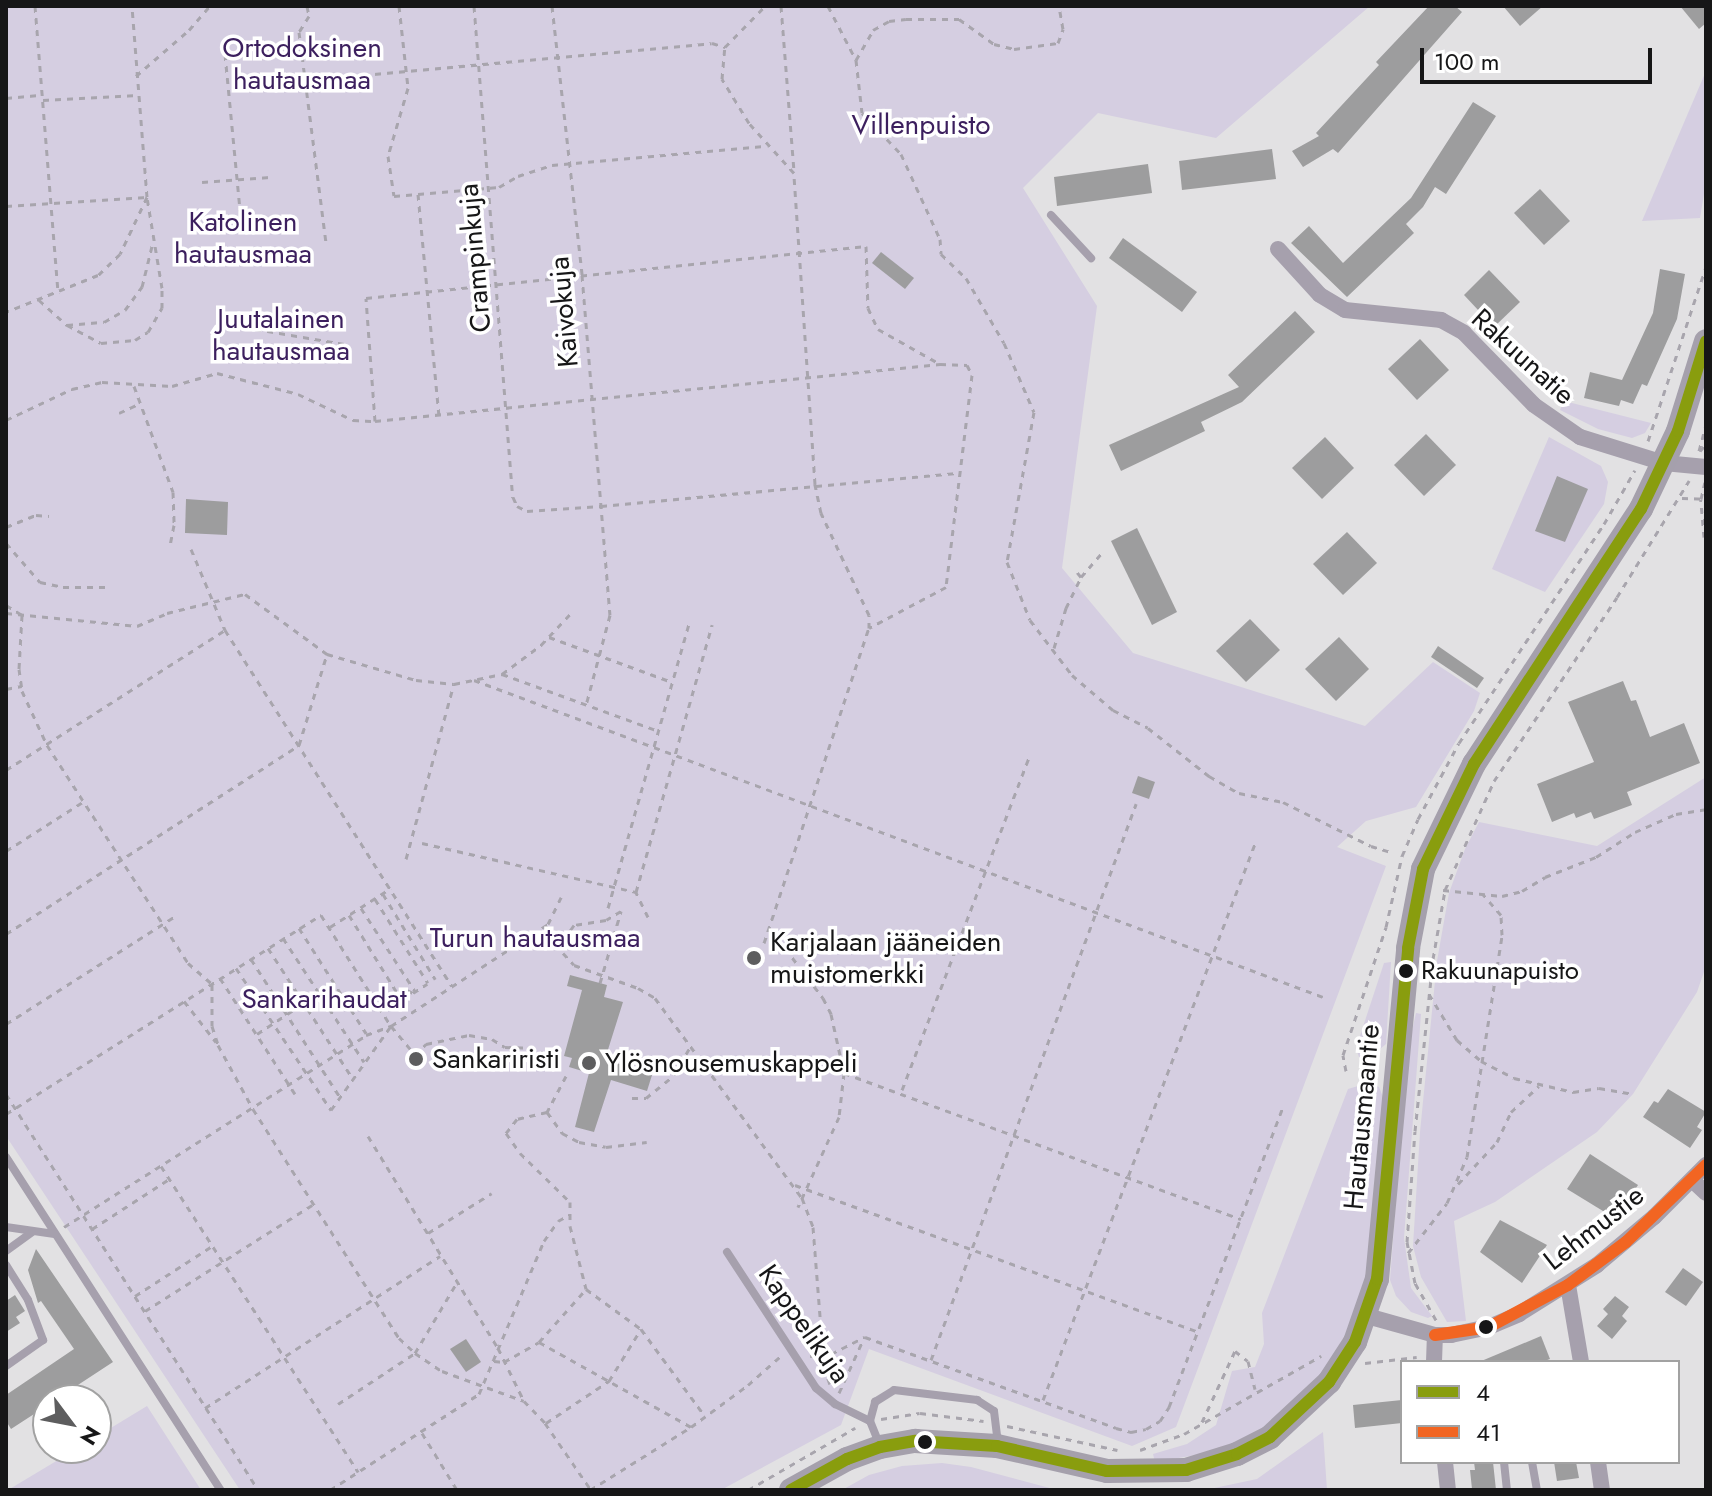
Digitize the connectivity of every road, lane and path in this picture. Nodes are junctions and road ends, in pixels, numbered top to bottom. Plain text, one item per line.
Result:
1 (35, 6) edge
2 (132, 6) edge
3 (210, 6) edge
4 (307, 6) edge
5 (399, 6) edge
6 (474, 6) edge
7 (552, 6) edge
8 (765, 6) edge
9 (781, 6) edge
10 (828, 6) edge
11 (1059, 6) edge
12 (725, 47) junction
13 (225, 54) dead end
14 (557, 58) junction
15 (856, 60) junction
16 (478, 63) junction
17 (406, 70) junction
18 (363, 75) dead end
19 (136, 76) junction
20 (138, 95) junction
21 (6, 98) edge
22 (43, 98) junction
23 (767, 146) junction
24 (569, 164) junction
25 (794, 173) junction
26 (270, 177) dead end
27 (237, 179) junction
28 (202, 182) dead end
29 (489, 189) junction
30 (418, 194) junction
31 (147, 197) junction
32 (51, 203) junction
33 (6, 206) edge
34 (1051, 215) dead end
35 (242, 232) dead end
36 (154, 238) junction
37 (326, 243) dead end
38 (1278, 249) dead end
39 (799, 252) junction
40 (1091, 258) dead end
41 (1706, 267) edge
42 (582, 275) junction
43 (497, 285) junction
44 (58, 293) junction
45 (429, 293) junction
46 (39, 300) junction
47 (6, 312) edge
48 (220, 323) dead end
49 (67, 325) junction
50 (1706, 341) edge
51 (344, 344) dead end
52 (940, 364) junction
53 (808, 379) junction
54 (134, 386) junction
55 (592, 399) junction
56 (140, 403) junction
57 (507, 409) junction
58 (119, 413) dead end
59 (439, 415) junction
60 (6, 420) edge
61 (375, 421) junction
62 (1706, 424) edge
63 (1649, 439) dead end
64 (1706, 444) edge
65 (1664, 463) junction
66 (1706, 467) edge
67 (960, 473) junction
68 (1688, 481) dead end
69 (1705, 482) edge
70 (815, 484) junction
71 (1680, 498) junction
72 (1703, 499) edge
73 (601, 506) junction
74 (49, 516) dead end
75 (6, 527) edge
76 (1704, 537) edge
77 (6, 543) edge
78 (170, 546) dead end
79 (191, 549) dead end
80 (1104, 551) dead end
81 (1077, 572) dead end
82 (1081, 577) junction
83 (106, 587) dead end
84 (212, 603) junction
85 (6, 605) edge
86 (573, 611) dead end
87 (6, 613) edge
88 (22, 615) junction
89 (689, 623) dead end
90 (712, 625) dead end
91 (869, 628) junction
92 (225, 630) junction
93 (549, 637) junction
94 (1054, 648) junction
95 (327, 654) junction
96 (600, 655) junction
97 (502, 674) junction
98 (474, 680) junction
99 (672, 682) junction
100 (454, 684) junction
101 (22, 686) junction
102 (6, 689) edge
103 (586, 705) junction
104 (659, 731) junction
105 (47, 745) junction
106 (299, 745) junction
107 (654, 748) junction
108 (676, 756) junction
109 (1029, 757) dead end
110 (6, 770) edge
111 (83, 802) junction
112 (1136, 804) dead end
113 (810, 805) junction
114 (1706, 809) edge
115 (1256, 841) dead end
116 (422, 843) dead end
117 (6, 851) edge
118 (1391, 852) dead end
119 (406, 859) dead end
120 (121, 861) junction
121 (984, 870) junction
122 (615, 887) junction
123 (391, 888) junction
124 (1445, 890) junction
125 (636, 892) junction
126 (383, 894) junction
127 (1483, 894) junction
128 (561, 897) dead end
129 (375, 899) junction
130 (361, 908) junction
131 (608, 908) dead end
132 (1096, 912) junction
133 (349, 915) junction
134 (174, 917) dead end
135 (648, 917) dead end
136 (163, 924) junction
137 (299, 928) junction
138 (329, 928) junction
139 (6, 934) edge
140 (283, 938) junction
141 (764, 943) dead end
142 (268, 948) junction
143 (785, 948) dead end
144 (1209, 956) junction
145 (251, 959) junction
146 (236, 968) junction
147 (444, 973) junction
148 (602, 975) junction
149 (220, 978) junction
150 (435, 979) junction
151 (334, 983) junction
152 (428, 983) junction
153 (600, 983) dead end
154 (212, 984) junction
155 (452, 986) junction
156 (415, 991) junction
157 (318, 993) junction
158 (1429, 994) junction
159 (399, 996) junction
160 (1323, 997) dead end
161 (184, 1001) junction
162 (302, 1003) junction
163 (380, 1008) junction
164 (287, 1014) junction
165 (272, 1023) junction
166 (6, 1024) edge
167 (391, 1026) junction
168 (256, 1034) junction
169 (366, 1035) junction
170 (218, 1045) junction
171 (351, 1045) junction
172 (691, 1046) junction
173 (335, 1055) junction
174 (549, 1055) dead end
175 (1481, 1061) junction
176 (365, 1063) junction
177 (320, 1065) junction
178 (844, 1073) junction
179 (305, 1074) junction
180 (566, 1076) dead end
181 (353, 1079) junction
182 (289, 1085) junction
183 (1539, 1086) junction
184 (901, 1092) junction
185 (6, 1094) edge
186 (295, 1094) dead end
187 (1633, 1094) dead end
188 (341, 1098) junction
189 (632, 1098) dead end
190 (15, 1108) junction
191 (253, 1109) junction
192 (1282, 1109) dead end
193 (547, 1112) junction
194 (6, 1114) edge
195 (1014, 1134) junction
196 (368, 1136) dead end
197 (647, 1142) dead end
198 (6, 1157) edge
199 (1706, 1165) edge
200 (161, 1166) junction
201 (1127, 1176) junction
202 (169, 1179) junction
203 (1692, 1180) junction
204 (794, 1185) junction
205 (807, 1186) junction
206 (1457, 1186) junction
207 (492, 1193) dead end
208 (1706, 1193) edge
209 (802, 1198) junction
210 (312, 1205) junction
211 (798, 1207) dead end
212 (83, 1215) junction
213 (569, 1215) junction
214 (1241, 1219) junction
215 (6, 1227) edge
216 (92, 1229) junction
217 (32, 1232) junction
218 (428, 1233) junction
219 (54, 1234) junction
220 (212, 1246) junction
221 (971, 1248) junction
222 (6, 1251) edge
223 (727, 1252) dead end
224 (1408, 1253) junction
225 (441, 1256) junction
226 (223, 1262) junction
227 (6, 1265) edge
228 (457, 1283) junction
229 (1568, 1285) junction
230 (586, 1289) junction
231 (1084, 1290) junction
232 (135, 1296) junction
233 (374, 1299) junction
234 (145, 1311) junction
235 (1367, 1316) junction
236 (641, 1329) junction
237 (1197, 1331) junction
238 (1435, 1335) junction
239 (865, 1337) junction
240 (539, 1342) junction
241 (498, 1348) junction
242 (415, 1353) junction
243 (792, 1353) junction
244 (823, 1355) junction
245 (284, 1357) junction
246 (930, 1360) junction
247 (1434, 1360) edge
248 (1577, 1360) edge
249 (493, 1361) junction
250 (504, 1362) junction
251 (6, 1366) edge
252 (609, 1381) junction
253 (483, 1384) junction
254 (1256, 1390) dead end
255 (1043, 1400) junction
256 (524, 1401) junction
257 (338, 1404) dead end
258 (205, 1408) junction
259 (705, 1416) junction
260 (870, 1421) junction
261 (545, 1423) junction
262 (691, 1427) junction
263 (422, 1433) junction
264 (997, 1446) junction
265 (880, 1447) junction
266 (1132, 1453) dead end
267 (1445, 1464) edge
268 (1504, 1464) edge
269 (1532, 1464) edge
270 (1598, 1464) edge
271 (358, 1472) junction
272 (221, 1490) edge
273 (258, 1490) edge
274 (330, 1490) edge
275 (457, 1490) edge
276 (590, 1490) edge
277 (791, 1490) edge
278 (1448, 1490) edge
279 (1507, 1490) edge
280 (1537, 1490) edge
281 (1602, 1490) edge

1 - 22 path
2 - 19 path
3 - 19 path
4 - 37 path
5 - 17 path
6 - 16 path, Crampinkuja
7 - 14 path, Kaivokuja
8 - 12 path
9 - 25 path
10 - 15 path
11 - 15 path
12 - 14 path
12 - 23 path
13 - 27 path
14 - 16 path
14 - 24 path, Kaivokuja
15 - 94 path
16 - 17 path
16 - 29 path, Crampinkuja
17 - 18 path
17 - 30 path
19 - 20 path
20 - 22 path
20 - 31 path
21 - 22 path
22 - 32 path
23 - 24 path
23 - 25 path
24 - 29 path
24 - 42 path, Kaivokuja
25 - 39 path
26 - 27 path
27 - 28 path
27 - 35 path
29 - 30 path
29 - 43 path, Crampinkuja
30 - 45 path
31 - 32 path
31 - 36 path
31 - 44 path
32 - 33 path
32 - 44 path
34 - 40 lane
36 - 49 path
36 - 49 path
38 - 65 street, Rakuunatie
39 - 42 path
39 - 52 path
39 - 53 path
41 - 63 path
42 - 43 path
42 - 55 path, Kaivokuja
43 - 45 path
43 - 57 path, Crampinkuja
44 - 46 path
45 - 59 path
45 - 61 path
46 - 47 path
46 - 49 path
48 - 51 path
50 - 65 street, Hautausmaantie
52 - 53 path
52 - 67 path
53 - 55 path
53 - 70 path
54 - 56 path
54 - 60 path
54 - 61 path
55 - 57 path
55 - 73 path, Kaivokuja
56 - 58 path
56 - 78 path
57 - 59 path
57 - 73 path, Crampinkuja
59 - 61 path
62 - 64 path
65 - 66 street, Rakuunatie
65 - 235 street, Hautausmaantie
67 - 70 path
67 - 91 path
68 - 71 path
69 - 72 path
70 - 73 path
70 - 91 path
71 - 72 path
71 - 124 path
72 - 76 path
73 - 96 path, Kaivokuja
74 - 75 path
77 - 83 path
79 - 84 path
80 - 82 path
81 - 82 path
82 - 94 path
84 - 88 path
84 - 92 path
84 - 95 path
85 - 88 path
86 - 93 path
87 - 88 path
88 - 101 path
89 - 99 path
90 - 108 path
91 - 113 path
92 - 105 path
92 - 106 path
93 - 96 path
93 - 97 path
94 - 118 path
95 - 100 path
95 - 106 path
96 - 99 path
96 - 103 path, Kaivokuja
97 - 98 path
97 - 103 path
98 - 100 path
98 - 107 path
99 - 104 path
100 - 119 path
101 - 102 path
101 - 105 path
103 - 104 path
104 - 107 path
105 - 110 path
105 - 111 path
106 - 120 path
106 - 123 path
107 - 108 path
107 - 122 path
108 - 113 path
108 - 125 path
109 - 121 path
111 - 117 path
111 - 120 path
112 - 132 path
113 - 121 path
113 - 141 path
114 - 127 path
115 - 144 path
116 - 122 path
120 - 136 path
120 - 139 path
121 - 132 path
121 - 184 path
122 - 125 path
122 - 131 path
123 - 126 path
123 - 147 path
124 - 127 path
124 - 158 path
125 - 135 path
126 - 129 path
126 - 150 path
127 - 175 path
128 - 155 path
129 - 130 path
129 - 152 path
130 - 133 path
130 - 156 path
132 - 144 path
132 - 195 path
133 - 138 path
133 - 159 path
134 - 136 path
136 - 154 path
136 - 166 path
137 - 138 path
137 - 140 path
137 - 151 path
138 - 163 path
140 - 142 path
140 - 157 path
142 - 145 path
142 - 162 path
143 - 178 path
144 - 160 path
144 - 201 path
145 - 146 path
145 - 164 path
146 - 149 path
146 - 165 path
147 - 150 path
147 - 155 path
148 - 148 path
148 - 153 path
148 - 172 path
149 - 154 path
149 - 168 path
150 - 152 path
151 - 157 path
151 - 169 path
152 - 156 path
154 - 161 path
154 - 170 path
155 - 167 path
156 - 159 path
157 - 162 path
157 - 171 path
158 - 175 path
158 - 224 path
159 - 163 path
161 - 170 path
161 - 190 path
162 - 164 path
162 - 173 path
163 - 167 path
164 - 165 path
164 - 177 path
165 - 168 path
165 - 179 path
167 - 169 path
167 - 174 path
167 - 176 path
168 - 182 path
169 - 171 path
170 - 191 path
171 - 173 path
171 - 176 path
172 - 189 path
172 - 204 path
173 - 177 path
173 - 181 path
175 - 183 path
175 - 206 path
176 - 181 path
177 - 179 path
177 - 188 path
178 - 184 path
178 - 205 path
179 - 182 path
179 - 188 path
180 - 193 path
181 - 188 path
182 - 186 path
182 - 191 path
183 - 187 path
183 - 206 path
184 - 195 path
185 - 190 path
190 - 194 path
190 - 212 path
191 - 200 path
191 - 210 path
192 - 214 path
193 - 197 path
193 - 213 path
195 - 201 path
195 - 221 path
196 - 218 path
198 - 219 lane
199 - 203 street, Lehmustie
200 - 202 path
200 - 212 path
201 - 214 path
201 - 231 path
202 - 216 path
202 - 220 path
203 - 208 street
203 - 229 street, Lehmustie
204 - 205 path
204 - 209 path
205 - 209 path
205 - 221 path
206 - 224 path
207 - 218 path
209 - 211 path
209 - 244 path
210 - 226 path
210 - 233 path
212 - 216 path
212 - 219 path
213 - 230 path
213 - 241 path
214 - 237 path
215 - 217 lane
216 - 232 path
217 - 219 lane
217 - 222 lane
218 - 225 path
219 - 272 lane
220 - 226 path
220 - 232 path
221 - 231 path
221 - 246 path
223 - 243 lane, Kappelikuja
224 - 238 path
225 - 228 path
225 - 233 path
226 - 234 path
226 - 245 path
227 - 251 lane
228 - 241 path
228 - 242 path
229 - 238 street, Lehmustie
229 - 248 street
230 - 236 path
230 - 240 path
231 - 237 path
231 - 255 path
232 - 234 path
233 - 242 path
233 - 245 path
234 - 258 path
235 - 238 street, Lehmustie
235 - 264 street, Hautausmaantie
236 - 252 path
236 - 259 path
237 - 255 path
238 - 247 street
239 - 244 path
239 - 244 path
239 - 246 path
240 - 250 path
240 - 252 path
241 - 249 path
241 - 250 path
242 - 253 path
242 - 257 path
243 - 244 path
243 - 259 path
243 - 260 lane, Kappelikuja
245 - 258 path
245 - 271 path
246 - 255 path
249 - 250 path
249 - 253 path
250 - 256 path
252 - 261 path
252 - 262 path
253 - 256 path
253 - 263 path
254 - 266 path
256 - 261 path
258 - 273 path
259 - 262 path
260 - 264 lane
260 - 265 lane
261 - 276 path
262 - 276 path
263 - 271 path
263 - 275 path
264 - 265 street, Hautausmaantie
265 - 277 street, Hautausmaantie
267 - 278 street
268 - 279 lane
269 - 280 lane
270 - 281 street
271 - 274 path

